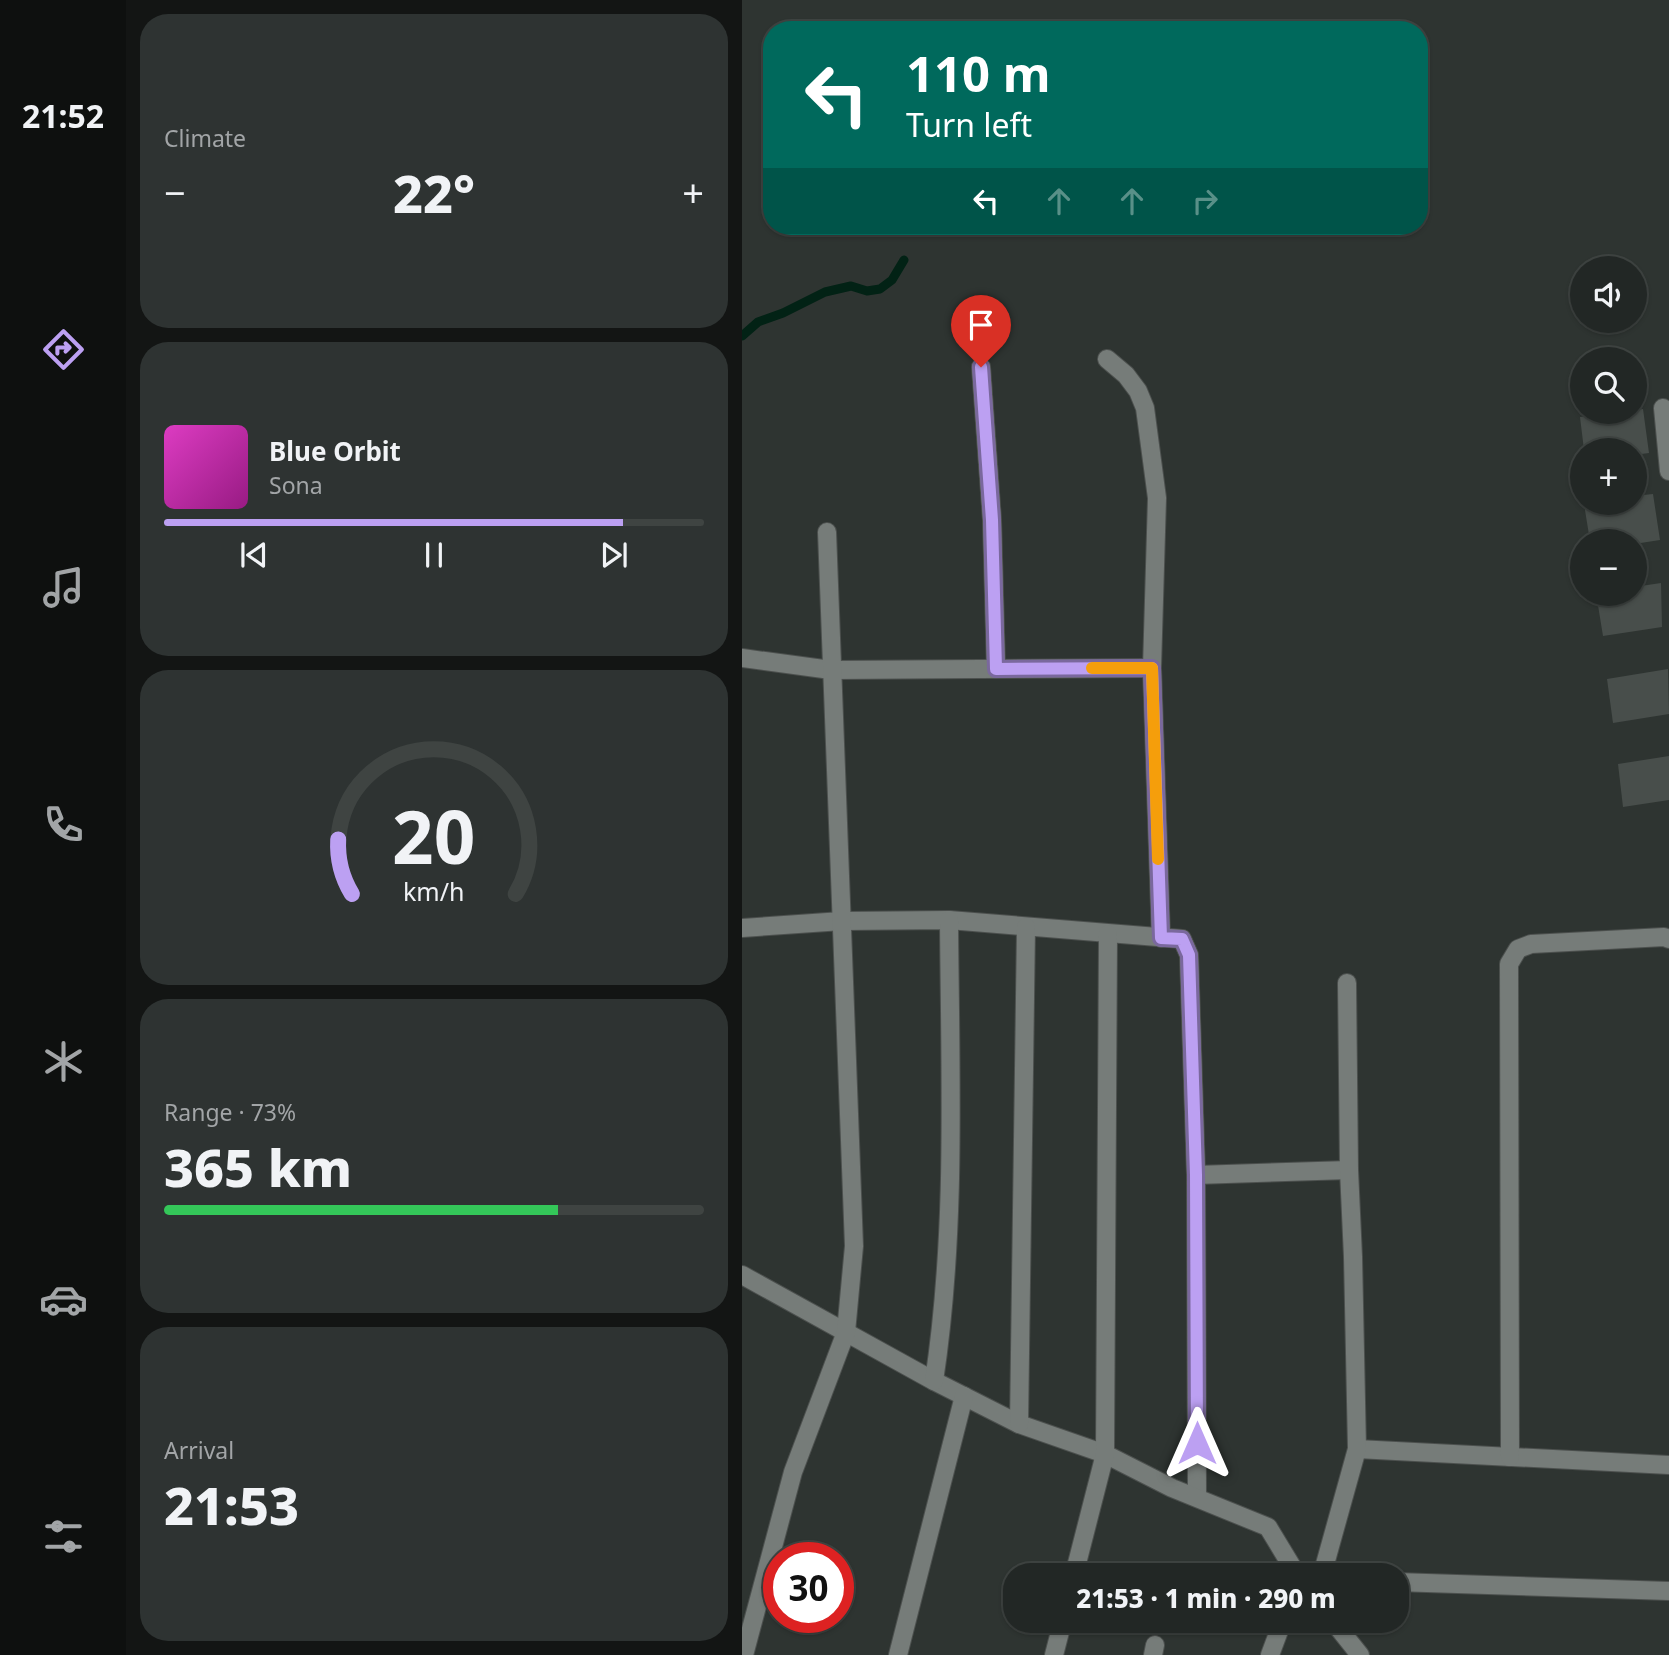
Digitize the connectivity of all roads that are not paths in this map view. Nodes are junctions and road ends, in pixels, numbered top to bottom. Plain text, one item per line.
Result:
1 (1107, 359) dead end
2 (981, 367) dead end
3 (1662, 408) dead end
4 (1669, 471) edge
5 (827, 532) dead end
6 (742, 658) edge
7 (1152, 668) junction
8 (996, 669) junction
9 (831, 670) junction
10 (949, 920) junction
11 (842, 921) junction
12 (1026, 927) junction
13 (742, 928) edge
14 (1108, 934) junction
15 (1161, 938) junction
16 (1669, 939) edge
17 (1347, 983) dead end
18 (1349, 1170) junction
19 (1196, 1175) junction
20 (742, 1275) edge
21 (846, 1332) junction
22 (934, 1381) junction
23 (964, 1396) junction
24 (1019, 1424) junction
25 (1357, 1449) junction
26 (1105, 1454) junction
27 (1510, 1457) junction
28 (1669, 1465) edge
29 (1197, 1497) junction
30 (1077, 1563) edge
31 (1290, 1563) edge
32 (1325, 1563) edge
33 (1409, 1582) edge
34 (1669, 1591) edge
35 (1060, 1633) edge
36 (1278, 1633) edge
37 (1342, 1633) edge
38 (744, 1655) edge
39 (898, 1655) edge
40 (1054, 1655) edge
41 (1270, 1655) edge
42 (1360, 1655) edge

1 - 7 street
2 - 8 street
3 - 4 street
5 - 9 street
6 - 9 street
7 - 8 street
7 - 15 street
8 - 9 street
9 - 11 street
10 - 11 street
10 - 12 street
10 - 22 street
11 - 13 street
11 - 21 street
12 - 14 street
12 - 24 street
14 - 15 street
14 - 26 street
15 - 19 street
16 - 27 street
17 - 18 street
18 - 19 street
18 - 25 street
19 - 29 street
20 - 21 street
21 - 22 street
21 - 38 street
22 - 23 street
23 - 24 street
23 - 39 street
24 - 26 street
25 - 27 street
25 - 32 street
26 - 29 street
26 - 30 street
27 - 28 street
29 - 31 street
33 - 34 street
35 - 40 street
36 - 41 street
37 - 42 street

